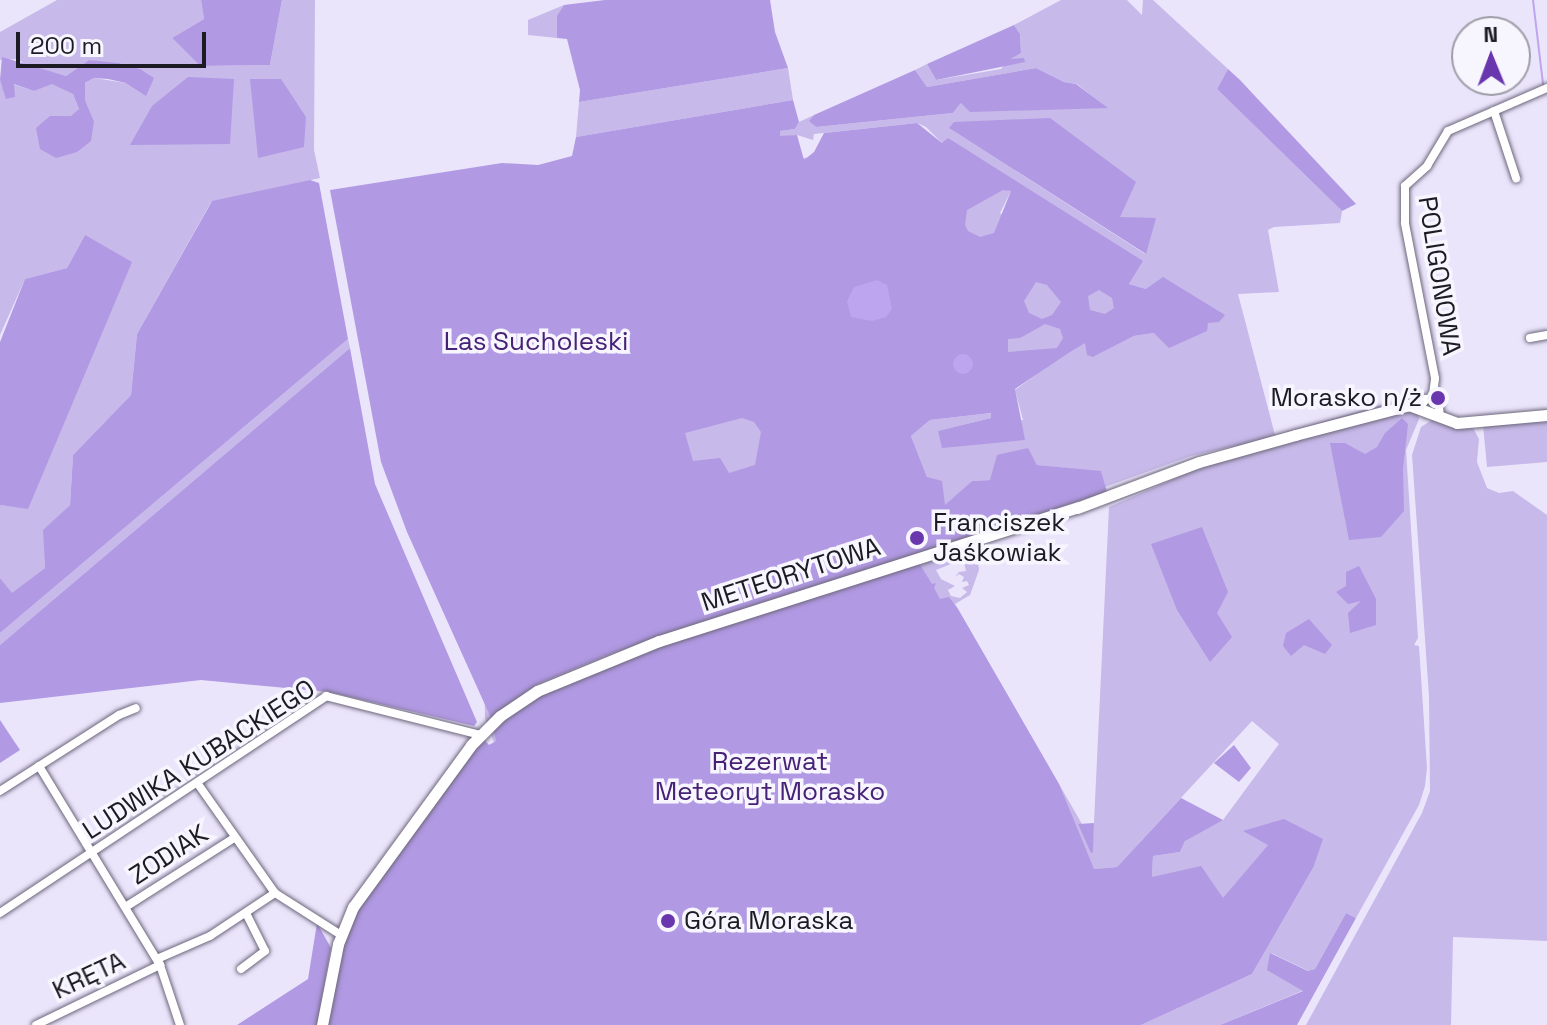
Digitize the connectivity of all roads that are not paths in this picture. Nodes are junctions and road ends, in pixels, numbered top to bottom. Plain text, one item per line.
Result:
1 (1547, 88) edge
2 (1494, 111) junction
3 (1516, 178) dead end
4 (1547, 335) edge
5 (1530, 338) dead end
6 (1433, 395) junction
7 (1420, 407) junction
8 (1547, 415) edge
9 (1440, 418) junction
10 (136, 708) dead end
11 (480, 735) junction
12 (39, 766) junction
13 (198, 784) junction
14 (0, 791) edge
15 (234, 838) junction
16 (94, 852) junction
17 (275, 893) junction
18 (127, 906) junction
19 (0, 913) edge
20 (246, 913) junction
21 (341, 935) junction
22 (159, 962) junction
23 (241, 969) dead end
24 (37, 1025) edge
25 (180, 1025) edge
26 (322, 1025) edge

1 - 2 street
2 - 3 street
2 - 6 street, POLIGONOWA
4 - 5 street
6 - 7 street, POLIGONOWA
6 - 9 street, POLIGONOWA
7 - 9 street
7 - 11 street, METEORYTOWA
8 - 9 street
10 - 12 street
11 - 13 street, LUDWIKA KUBACKIEGO
11 - 21 street, METEORYTOWA
12 - 14 street
12 - 16 street
13 - 15 street
13 - 16 street, LUDWIKA KUBACKIEGO
15 - 17 street
15 - 18 street, ZODIAK
16 - 18 street
16 - 19 street, LUDWIKA KUBACKIEGO
17 - 20 street, KRĘTA
17 - 21 street
18 - 22 street
20 - 22 street, KRĘTA
20 - 23 street
21 - 26 street, METEORYTOWA
22 - 24 street, KRĘTA
22 - 25 street

